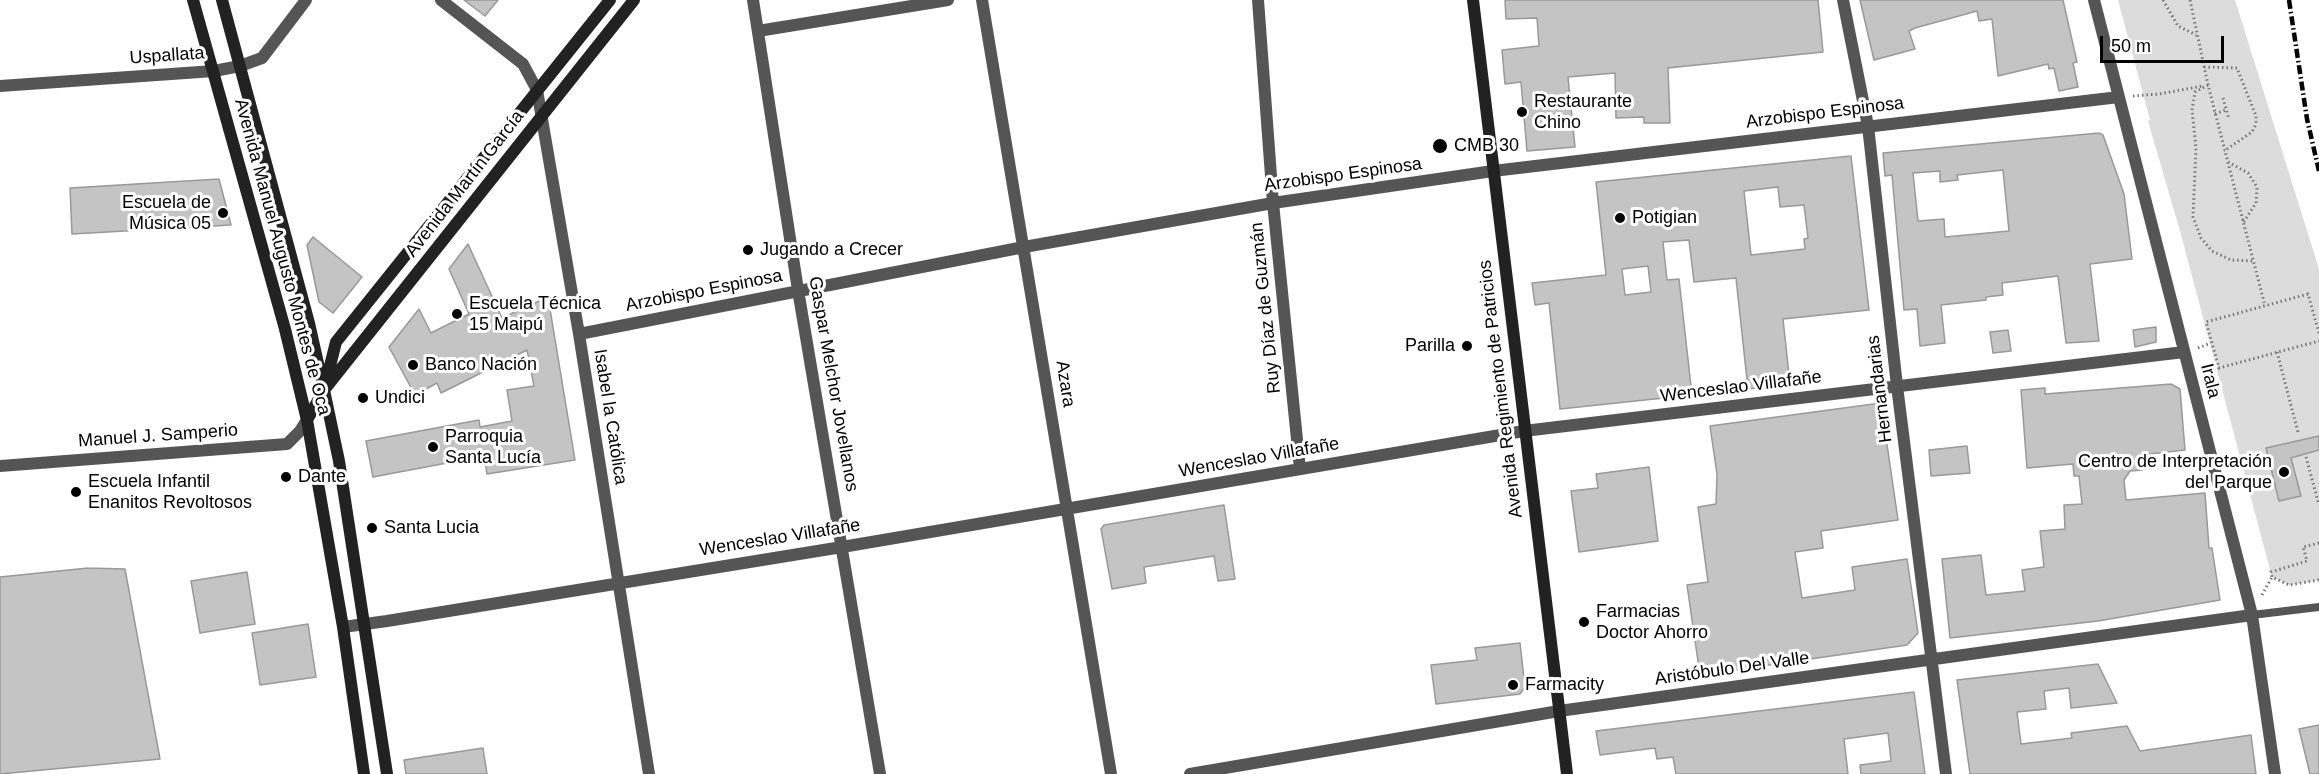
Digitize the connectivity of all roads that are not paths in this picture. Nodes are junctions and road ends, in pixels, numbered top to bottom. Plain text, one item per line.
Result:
1 (193, 0) edge
2 (222, 0) edge
3 (306, 0) edge
4 (441, 0) edge
5 (610, 0) edge
6 (634, 0) edge
7 (753, 0) edge
8 (948, 0) edge
9 (982, 0) edge
10 (1258, 0) edge
11 (1473, 0) edge
12 (1843, 0) edge
13 (2094, 0) edge
14 (758, 32) junction
15 (240, 66) junction
16 (214, 70) junction
17 (0, 87) edge
18 (537, 90) junction
19 (2119, 97) junction
20 (540, 117) junction
21 (1868, 126) junction
22 (1493, 171) junction
23 (1273, 203) junction
24 (1024, 247) junction
25 (798, 290) junction
26 (579, 334) junction
27 (2184, 352) junction
28 (1897, 386) junction
29 (324, 390) junction
30 (307, 420) junction
31 (1524, 431) junction
32 (0, 466) edge
33 (1300, 469) junction
34 (1067, 508) junction
35 (842, 547) junction
36 (618, 584) junction
37 (2319, 607) edge
38 (2252, 615) junction
39 (365, 624) junction
40 (344, 627) junction
41 (1931, 660) junction
42 (1559, 711) junction
43 (364, 774) edge
44 (387, 774) edge
45 (649, 774) edge
46 (880, 774) edge
47 (1111, 774) edge
48 (1190, 774) edge
49 (1567, 774) edge
50 (1946, 774) edge
51 (2275, 774) edge

1 - 16 main road, Avenida Manuel Augusto Montes de Oca
2 - 15 main road, Avenida Manuel Augusto Montes de Oca
3 - 15 street, Uspallata
4 - 18 street, Isabel la Católica
5 - 18 main road, Avenida Martín García
6 - 20 main road, Avenida Martín García
7 - 14 street, Gaspar Melchor Jovellanos
8 - 14 street
9 - 24 street, Azara
10 - 23 street, Ruy Díaz de Guzmán
11 - 22 main road, Avenida Regimiento de Patricios
12 - 21 street, Hernandarias
13 - 19 street, Irala
14 - 25 street, Gaspar Melchor Jovellanos
15 - 16 street, Uspallata
15 - 29 main road, Avenida Manuel Augusto Montes de Oca
16 - 17 street, Uspallata
16 - 30 main road, Avenida Manuel Augusto Montes de Oca
18 - 20 street, Isabel la Católica
18 - 29 main road, Avenida Martín García
19 - 21 street, Arzobispo Espinosa
19 - 27 street, Irala
20 - 26 street, Isabel la Católica
20 - 29 main road, Avenida Martín García
21 - 22 street, Arzobispo Espinosa
21 - 28 street, Hernandarias
22 - 23 street, Arzobispo Espinosa
22 - 31 main road, Avenida Regimiento de Patricios
23 - 24 street, Arzobispo Espinosa
23 - 33 street, Ruy Díaz de Guzmán
24 - 25 street, Arzobispo Espinosa
24 - 34 street, Azara
25 - 26 street, Arzobispo Espinosa
25 - 35 street, Gaspar Melchor Jovellanos
26 - 36 street, Isabel la Católica
27 - 28 street, Wenceslao Villafañe
27 - 38 street, Irala
28 - 31 street, Wenceslao Villafañe
28 - 41 street, Hernandarias
29 - 30 main road, Avenida Martín García
29 - 39 main road, Avenida Manuel Augusto Montes de Oca
30 - 32 street, Manuel J. Samperio
30 - 40 main road, Avenida Manuel Augusto Montes de Oca
31 - 33 street, Wenceslao Villafañe
31 - 42 main road, Avenida Regimiento de Patricios
33 - 34 street, Wenceslao Villafañe
34 - 35 street, Wenceslao Villafañe
34 - 47 street, Azara
35 - 36 street, Wenceslao Villafañe
35 - 46 street, Gaspar Melchor Jovellanos
36 - 39 street, Wenceslao Villafañe
36 - 45 street, Isabel la Católica
37 - 38 lane, Aristóbulo Del Valle
38 - 41 street, Aristóbulo Del Valle
38 - 51 street, Irala
39 - 40 street, Wenceslao Villafañe
39 - 44 main road, Avenida Manuel Augusto Montes de Oca
40 - 43 main road, Avenida Manuel Augusto Montes de Oca
41 - 42 street, Aristóbulo Del Valle
41 - 50 street, Hernandarias
42 - 48 street, Aristóbulo Del Valle
42 - 49 main road, Avenida Regimiento de Patricios

